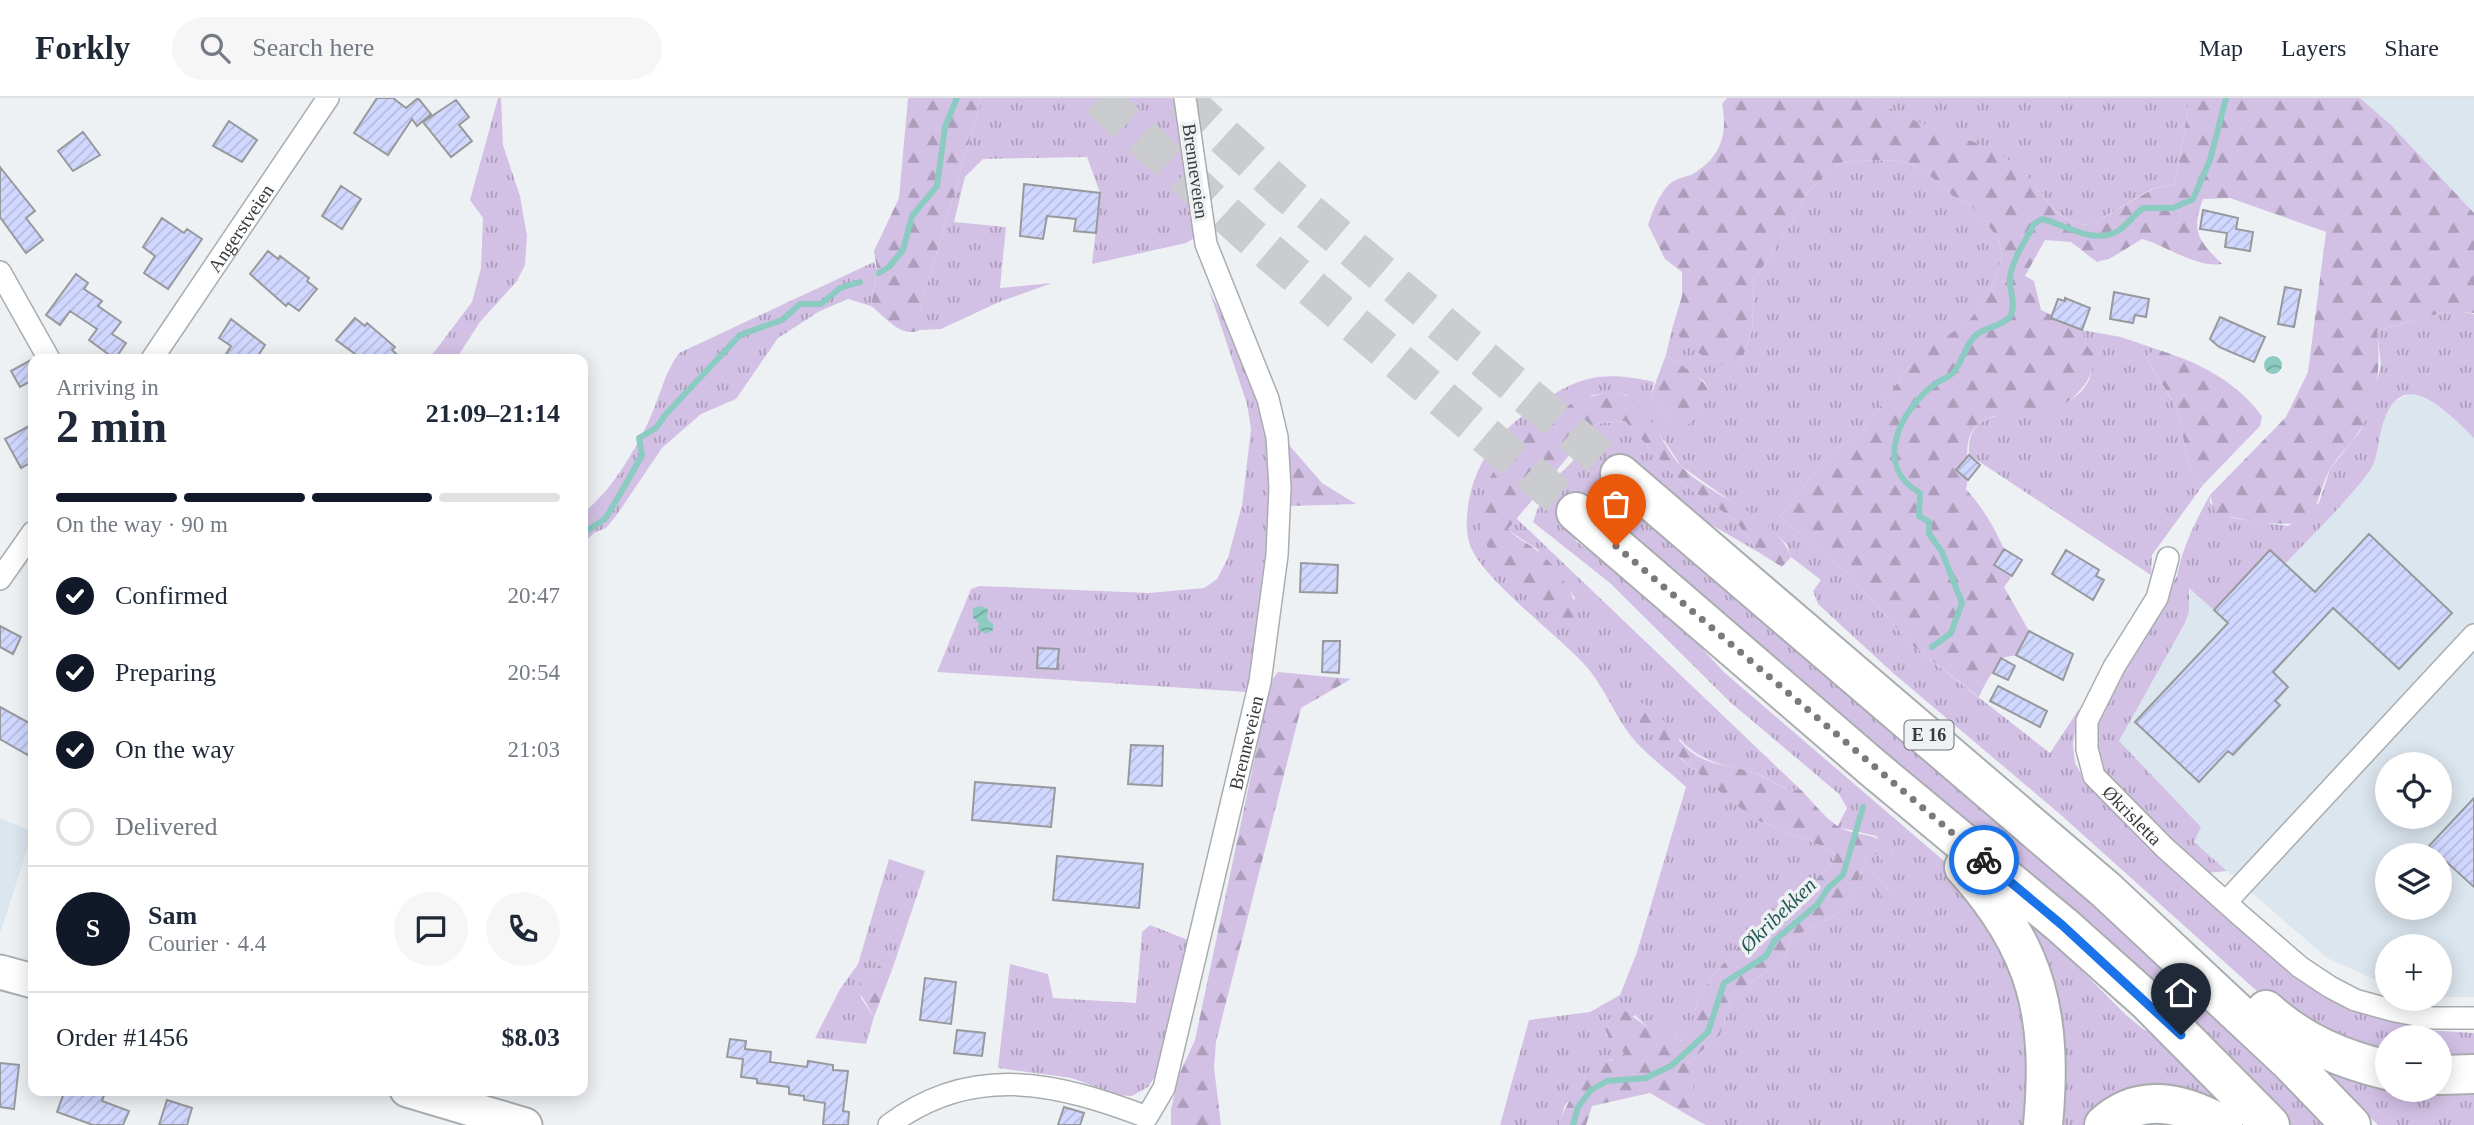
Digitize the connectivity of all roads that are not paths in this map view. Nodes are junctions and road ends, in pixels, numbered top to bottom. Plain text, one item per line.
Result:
1 (328, 98) edge
2 (1185, 98) edge
3 (0, 272) edge
4 (46, 354) edge
5 (155, 354) edge
6 (1620, 474) tunnel mouth
7 (1576, 512) tunnel mouth
8 (28, 539) edge
9 (2168, 558) dead end
10 (0, 579) edge
11 (2474, 635) edge
12 (1873, 768) junction
13 (2106, 890) junction
14 (2226, 902) junction
15 (0, 972) edge
16 (28, 980) edge
17 (2474, 1018) edge
18 (2375, 1066) edge
19 (2474, 1074) edge
20 (2452, 1075) edge
21 (427, 1096) edge
22 (1150, 1121) edge
23 (525, 1125) edge
24 (889, 1125) edge
25 (2043, 1125) edge
26 (2104, 1125) edge
27 (2223, 1125) edge
28 (2270, 1125) edge
29 (2351, 1125) edge

1 - 5 street, Angerstveien
2 - 22 street, Brenneveien
3 - 4 street
6 - 13 highway, E 16
7 - 12 highway
8 - 10 street
9 - 14 street, Økrisletta
11 - 14 street
12 - 25 highway
12 - 28 highway
13 - 18 highway, E 16
13 - 29 highway, E 16
14 - 17 street, Økrisletta
15 - 16 main road
19 - 20 highway
21 - 23 main road
22 - 24 street, Brenneveien
26 - 27 highway

